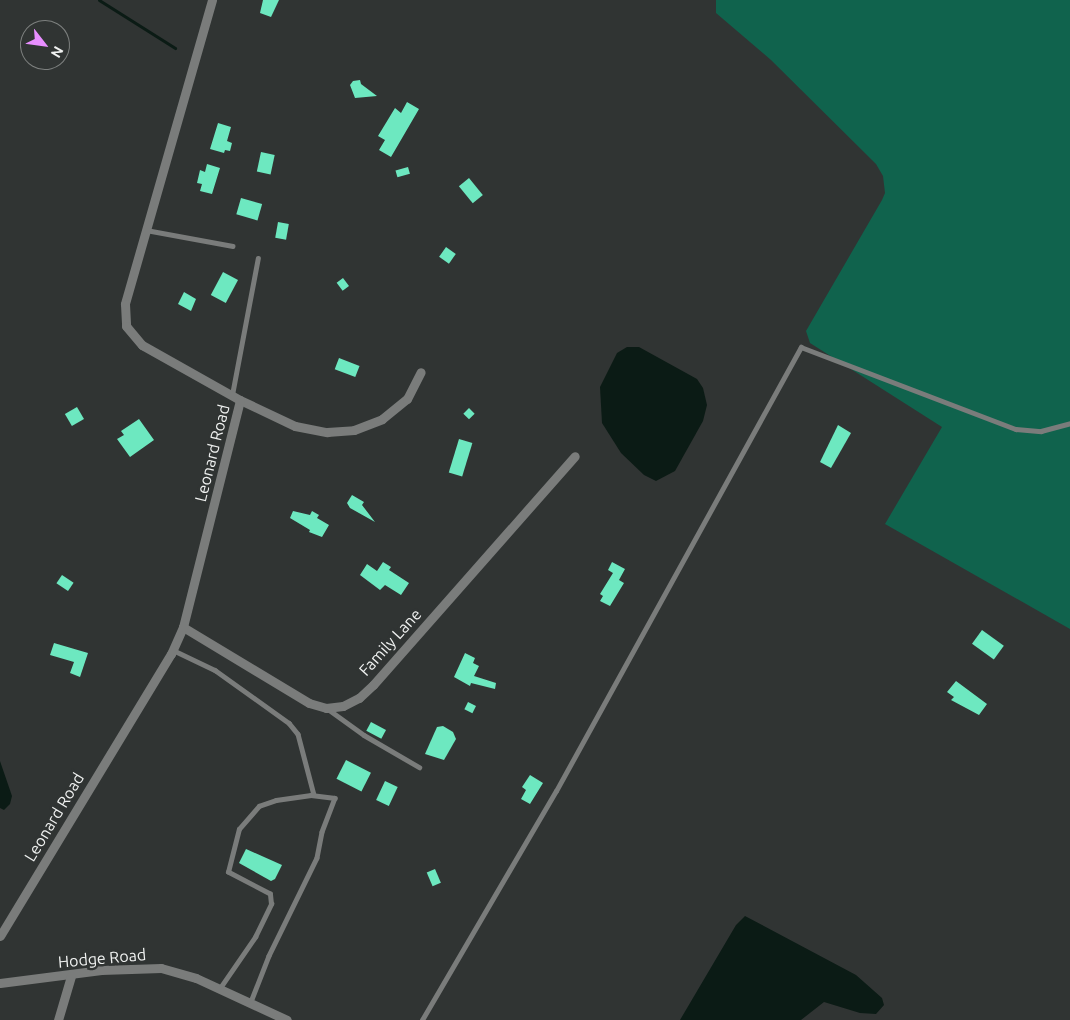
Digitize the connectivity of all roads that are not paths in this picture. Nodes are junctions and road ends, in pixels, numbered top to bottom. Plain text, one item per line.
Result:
1 (212, 0) edge
2 (146, 230) junction
3 (233, 246) dead end
4 (258, 258) dead end
5 (421, 372) dead end
6 (236, 398) junction
7 (1070, 423) edge
8 (575, 456) dead end
9 (183, 627) junction
10 (172, 650) junction
11 (326, 708) junction
12 (419, 767) dead end
13 (314, 795) junction
14 (0, 936) edge
15 (71, 976) junction
16 (0, 983) edge
17 (220, 988) junction
18 (251, 1002) junction
19 (58, 1020) edge
20 (287, 1020) edge
21 (422, 1020) edge

1 - 2 street, Leonard Road
2 - 3 lane
2 - 6 street, Leonard Road
4 - 6 lane
5 - 6 street
6 - 9 street, Leonard Road
7 - 21 lane
8 - 11 street, Family Lane
9 - 10 street, Leonard Road
9 - 11 street
10 - 13 lane
10 - 14 street, Leonard Road
11 - 12 lane
13 - 17 lane
13 - 18 lane
15 - 16 street, Hodge Road
15 - 17 street, Hodge Road
15 - 19 street
17 - 18 street, Hodge Road
18 - 20 street, Hodge Road

